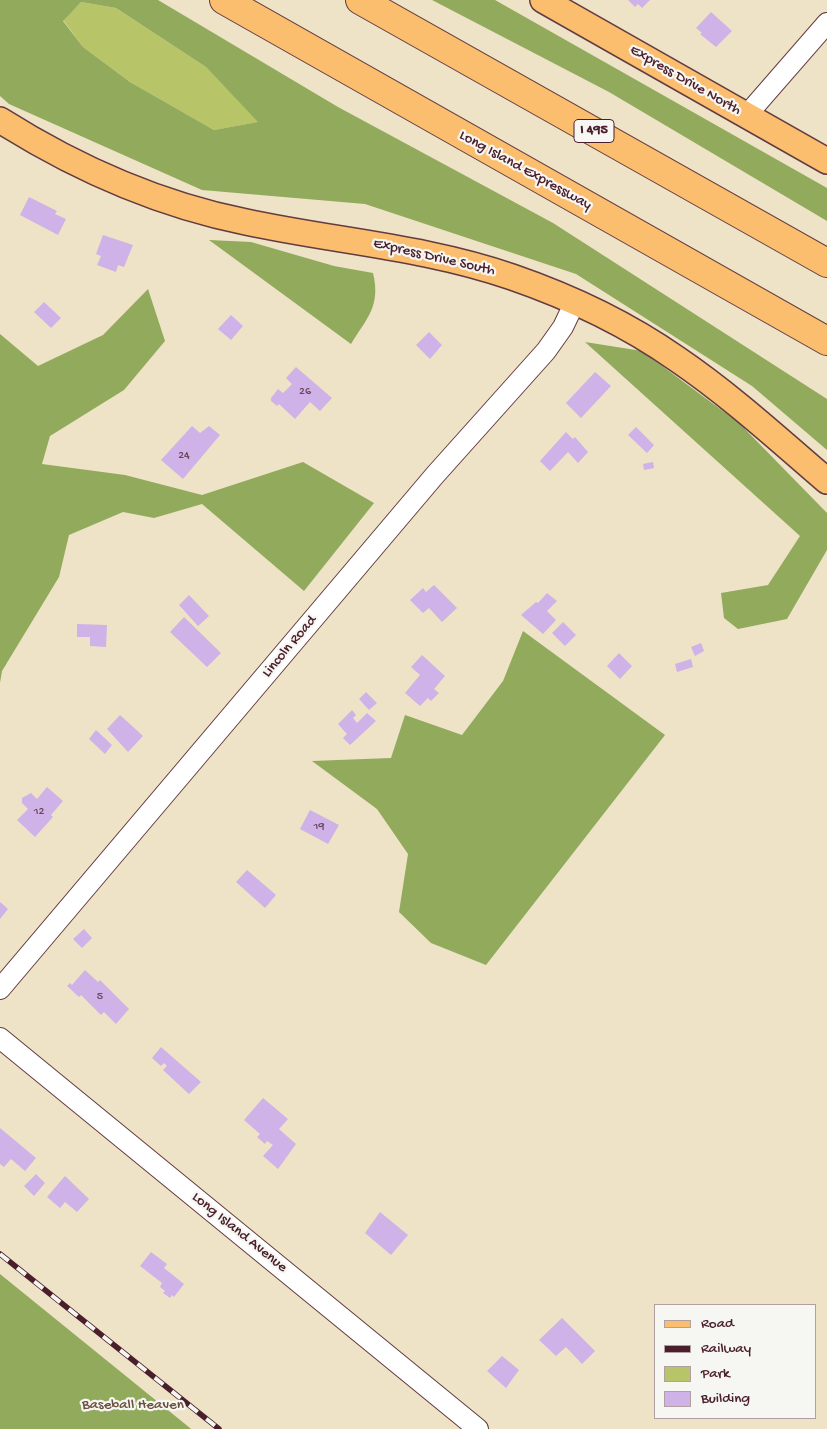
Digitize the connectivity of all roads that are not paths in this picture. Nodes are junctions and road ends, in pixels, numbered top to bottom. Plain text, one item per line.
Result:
1 (224, 0) edge
2 (360, 0) edge
3 (543, 0) edge
4 (827, 23) edge
5 (746, 116) junction
6 (0, 120) edge
7 (827, 161) edge
8 (827, 263) edge
9 (730, 286) junction
10 (575, 302) junction
11 (827, 341) edge
12 (827, 360) edge
13 (827, 481) edge
14 (0, 989) edge
15 (0, 1038) edge
16 (478, 1429) edge

1 - 9 highway, Long Island Expressway
2 - 8 highway, I 495
3 - 5 main road, Express Drive North
4 - 5 street
5 - 7 main road, Express Drive North
6 - 10 main road, Express Drive South
9 - 11 highway, Long Island Expressway
9 - 12 highway
10 - 13 main road, Express Drive South
10 - 14 street, Lincoln Road
15 - 16 street, Long Island Avenue

